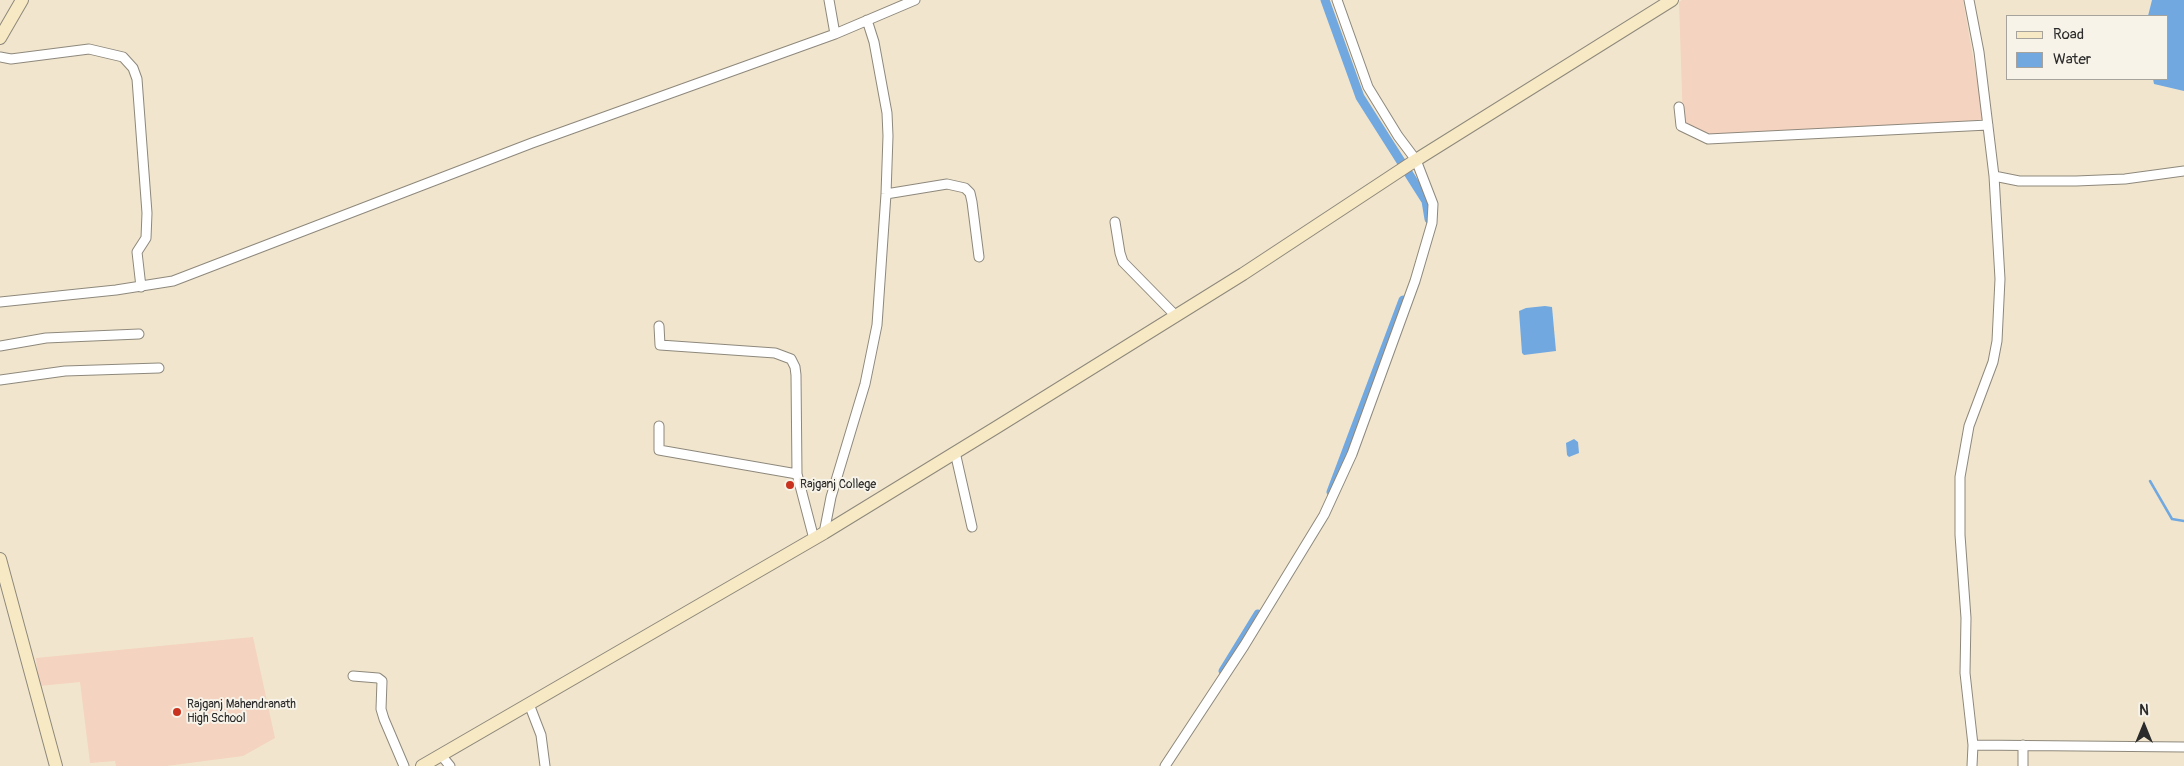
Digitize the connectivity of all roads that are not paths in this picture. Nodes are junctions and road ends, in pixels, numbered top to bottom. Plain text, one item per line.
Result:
1 (22, 0) edge
2 (830, 0) edge
3 (915, 0) edge
4 (1337, 0) edge
5 (1672, 0) edge
6 (1969, 0) edge
7 (867, 20) junction
8 (835, 34) junction
9 (0, 38) edge
10 (0, 57) edge
11 (1679, 107) dead end
12 (1988, 125) junction
13 (1409, 165) junction
14 (2184, 171) edge
15 (1994, 176) junction
16 (886, 194) junction
17 (1115, 222) dead end
18 (979, 256) dead end
19 (141, 287) junction
20 (0, 302) edge
21 (1176, 316) junction
22 (659, 326) dead end
23 (139, 334) dead end
24 (0, 346) edge
25 (159, 368) dead end
26 (0, 380) edge
27 (659, 426) dead end
28 (955, 452) junction
29 (797, 474) junction
30 (972, 526) dead end
31 (819, 536) junction
32 (0, 559) edge
33 (353, 676) dead end
34 (529, 704) junction
35 (2023, 745) junction
36 (1973, 746) junction
37 (2184, 747) edge
38 (442, 755) junction
39 (56, 766) edge
40 (404, 766) edge
41 (422, 766) edge
42 (450, 766) edge
43 (545, 766) edge
44 (1165, 766) edge
45 (1972, 766) edge
46 (2023, 766) edge

1 - 9 street
2 - 8 street
3 - 7 street
4 - 13 street
5 - 13 street
6 - 12 street
7 - 8 street
7 - 16 street
8 - 19 street
10 - 19 street
11 - 12 street
12 - 15 street
13 - 21 street
13 - 44 street
14 - 15 street
15 - 36 street
16 - 18 street
16 - 31 street
17 - 21 street
19 - 20 street
21 - 28 street
22 - 29 street
23 - 24 street
25 - 26 street
27 - 29 street
28 - 30 street
28 - 31 street
29 - 31 street
31 - 34 street
32 - 39 street
33 - 40 street
34 - 38 street
34 - 43 street
35 - 36 street
35 - 37 street
35 - 46 street
36 - 45 street
38 - 41 street
38 - 42 street

